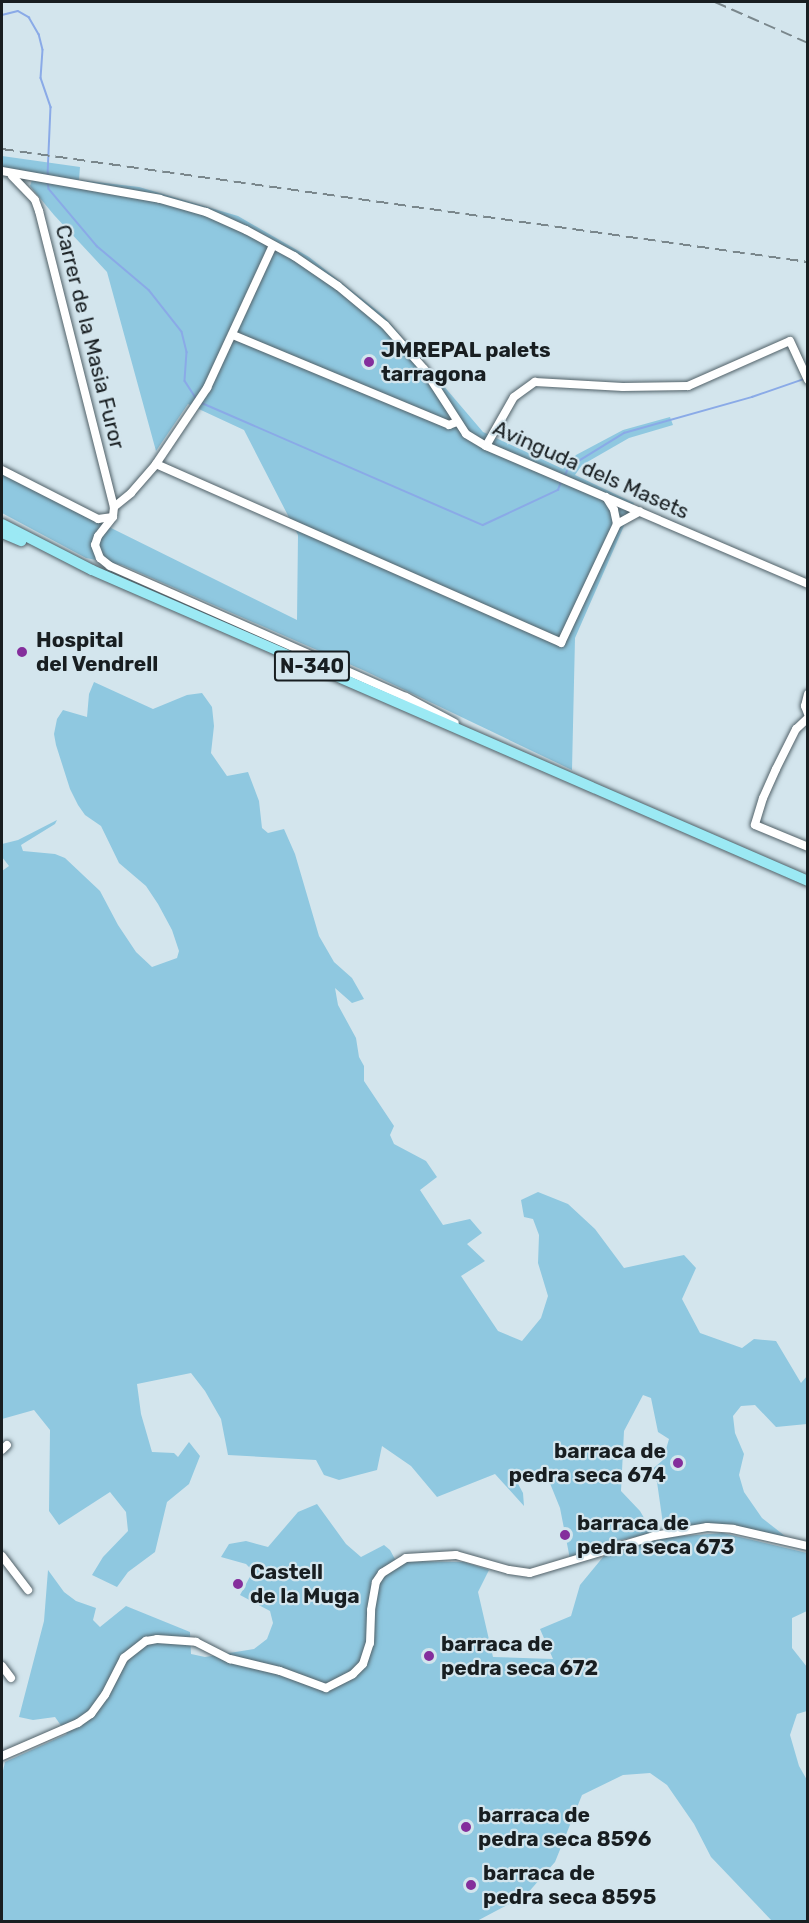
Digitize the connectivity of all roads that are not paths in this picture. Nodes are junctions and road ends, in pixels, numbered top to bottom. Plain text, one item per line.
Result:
1 (2, 171) edge
2 (12, 175) junction
3 (273, 245) junction
4 (233, 335) junction
5 (807, 380) edge
6 (458, 422) junction
7 (486, 446) junction
8 (156, 464) junction
9 (2, 470) edge
10 (605, 496) junction
11 (625, 504) junction
12 (614, 510) junction
13 (640, 511) junction
14 (114, 512) junction
15 (629, 517) junction
16 (2, 524) edge
17 (617, 524) junction
18 (2, 533) edge
19 (48, 548) junction
20 (807, 584) edge
21 (807, 694) edge
22 (807, 716) edge
23 (577, 781) junction
24 (807, 847) edge
25 (807, 881) edge
26 (807, 1546) edge
27 (2, 1556) edge
28 (28, 1590) dead end
29 (2, 1666) edge
30 (11, 1678) dead end
31 (2, 1755) edge

1 - 2 street
2 - 3 street, Avinguda dels Masets
2 - 14 street, Carrer de la Masia Furor
3 - 4 street
3 - 6 street, Avinguda dels Masets
4 - 6 street
4 - 8 street
5 - 7 street
6 - 7 street, Avinguda dels Masets
7 - 10 street, Avinguda dels Masets
8 - 14 street
8 - 17 street
9 - 14 street
10 - 11 street, Avinguda dels Masets
10 - 12 street
11 - 12 street
11 - 13 street, Avinguda dels Masets
11 - 15 street
12 - 17 street
13 - 15 street
13 - 20 street, Avinguda dels Masets
14 - 23 street
15 - 17 street
16 - 19 main road, N-340
18 - 19 main road
19 - 23 main road, N-340
21 - 22 street
22 - 24 street
23 - 25 main road, N-340
26 - 31 street
27 - 28 street
29 - 30 street

